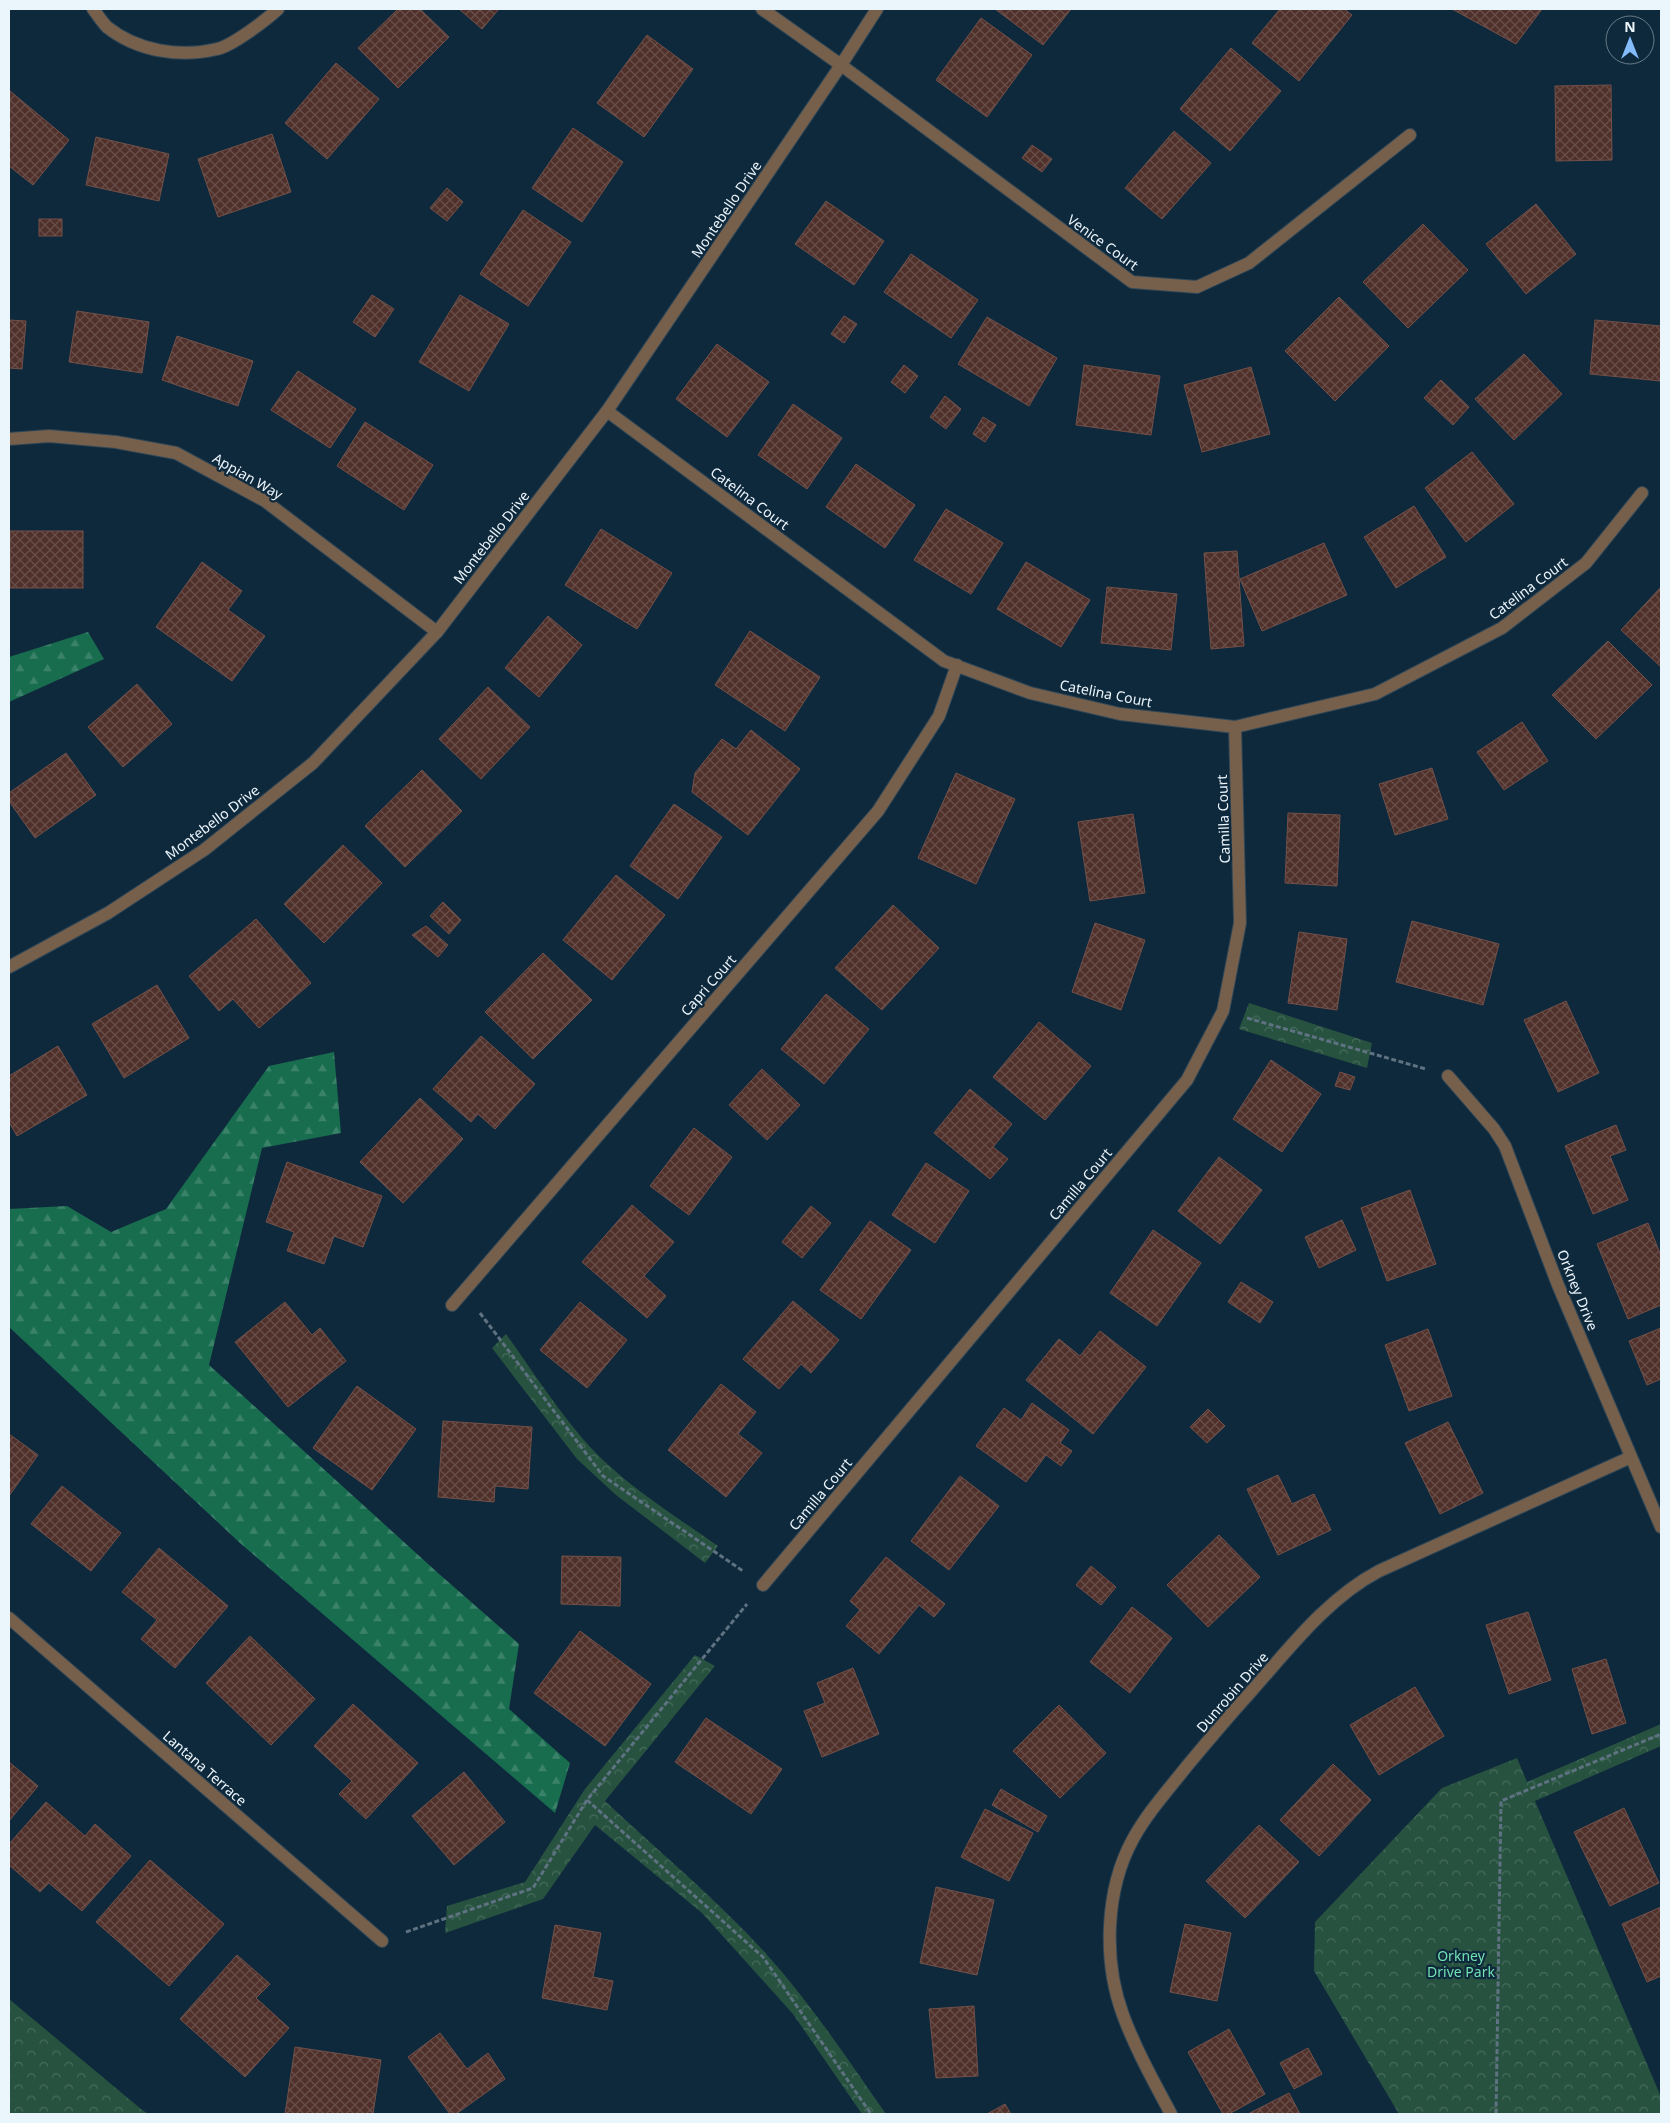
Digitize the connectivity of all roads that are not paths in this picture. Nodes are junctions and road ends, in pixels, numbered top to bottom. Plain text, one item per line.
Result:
1 (93, 9) edge
2 (278, 9) edge
3 (762, 9) edge
4 (877, 9) edge
5 (842, 65) junction
6 (1410, 136) dead end
7 (607, 410) junction
8 (9, 439) edge
9 (1642, 493) dead end
10 (437, 632) junction
11 (957, 665) junction
12 (1235, 727) junction
13 (9, 967) edge
14 (1448, 1076) road end
15 (452, 1306) dead end
16 (1631, 1457) junction
17 (1661, 1527) edge
18 (763, 1585) road end
19 (9, 1618) edge
20 (382, 1941) road end
21 (1171, 2114) edge

1 - 2 street
3 - 5 street, Venice Court
4 - 5 street, Montebello Drive
5 - 6 street, Venice Court
5 - 7 street, Montebello Drive
7 - 10 street, Montebello Drive
7 - 11 street, Catelina Court
8 - 10 street, Appian Way
9 - 12 street, Catelina Court
10 - 13 street, Montebello Drive
11 - 12 street, Catelina Court
11 - 15 street, Capri Court
12 - 18 street, Camilla Court
14 - 16 street, Orkney Drive
16 - 17 street, Orkney Drive
16 - 21 street, Dunrobin Drive
19 - 20 street, Lantana Terrace

